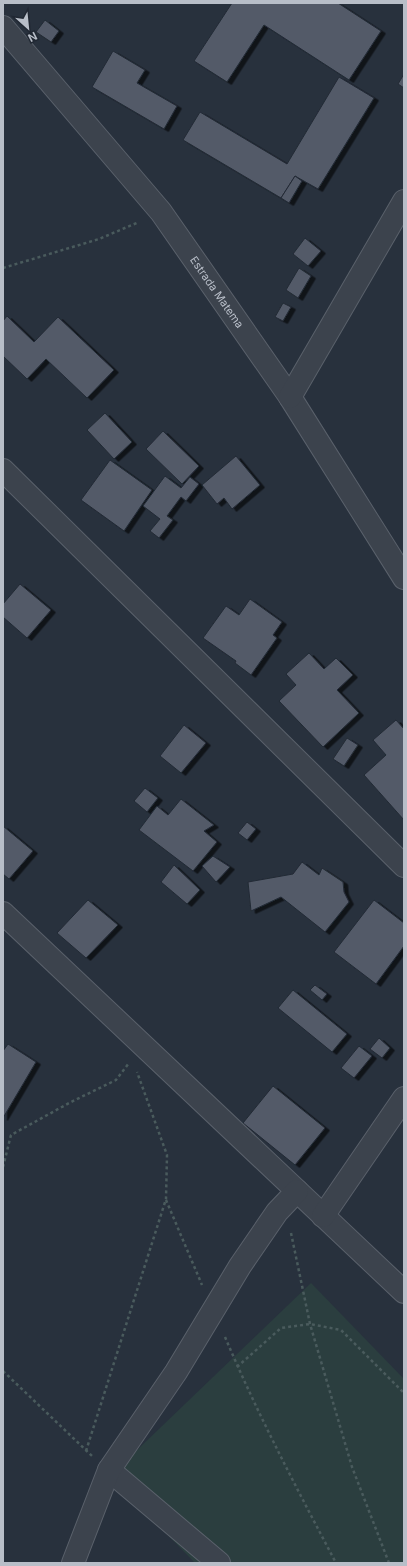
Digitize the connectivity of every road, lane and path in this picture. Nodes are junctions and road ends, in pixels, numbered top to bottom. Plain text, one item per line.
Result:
1 (3, 27) edge
2 (404, 201) edge
3 (161, 212) junction
4 (3, 268) edge
5 (290, 397) junction
6 (3, 470) edge
7 (404, 578) edge
8 (404, 866) edge
9 (3, 913) edge
10 (404, 1098) edge
11 (3, 1168) edge
12 (290, 1199) junction
13 (166, 1200) junction
14 (323, 1216) junction
15 (404, 1292) edge
16 (213, 1310) junction
17 (310, 1324) junction
18 (237, 1367) junction
19 (3, 1371) edge
20 (404, 1393) edge
21 (86, 1451) junction
22 (109, 1470) junction
23 (73, 1563) edge
24 (219, 1563) edge
25 (336, 1563) edge
26 (390, 1563) edge

1 - 3 street, Estrada Matema
2 - 5 street
3 - 4 path
3 - 5 street, Estrada Matema
5 - 7 street, Estrada Matema
6 - 8 street
9 - 12 street
10 - 14 street
11 - 13 path
12 - 14 street
12 - 16 street
12 - 17 path
13 - 16 path
13 - 21 path
14 - 15 street
16 - 18 path
16 - 22 street
17 - 18 path
17 - 20 path
17 - 26 path
18 - 25 path
19 - 21 path
21 - 22 path
22 - 23 street
22 - 24 street

